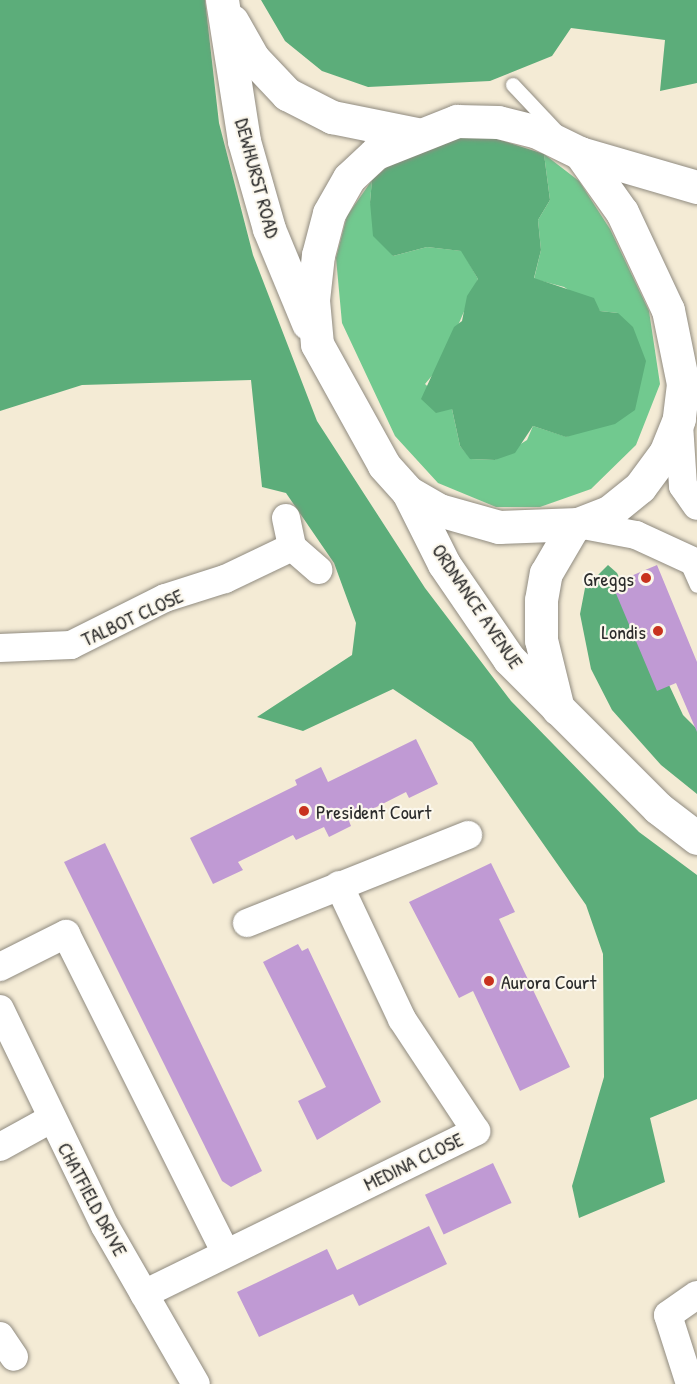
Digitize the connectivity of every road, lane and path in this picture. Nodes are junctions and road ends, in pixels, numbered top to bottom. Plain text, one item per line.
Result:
1 (223, 2) edge
2 (513, 85) dead end
3 (416, 134) junction
4 (573, 148) junction
5 (697, 187) edge
6 (697, 342) edge
7 (317, 344) junction
8 (683, 384) junction
9 (679, 419) junction
10 (408, 492) junction
11 (697, 506) edge
12 (286, 518) dead end
13 (576, 524) junction
14 (292, 547) junction
15 (318, 570) dead end
16 (693, 570) edge
17 (0, 648) edge
18 (559, 713) junction
19 (468, 835) dead end
20 (697, 838) edge
21 (339, 885) junction
22 (247, 923) dead end
23 (0, 967) edge
24 (0, 1009) edge
25 (51, 1119) junction
26 (0, 1147) edge
27 (225, 1252) junction
28 (144, 1294) junction
29 (697, 1295) edge
30 (196, 1384) edge
31 (690, 1384) edge

1 - 3 street, DEWHURST ROAD
1 - 7 street, DEWHURST ROAD
2 - 4 lane
3 - 4 street
3 - 7 street
4 - 5 street
4 - 8 street
6 - 8 street
7 - 10 street, DEWHURST ROAD
8 - 9 street
9 - 11 street
9 - 13 street
10 - 13 street
10 - 18 street, ORDNANCE AVENUE
12 - 14 street
13 - 16 street
13 - 18 street, ORDNANCE AVENUE
14 - 15 street
14 - 17 street, TALBOT CLOSE
18 - 20 street, ORDNANCE AVENUE
19 - 21 street
21 - 22 street
21 - 27 street, MEDINA CLOSE
23 - 27 street
24 - 25 street, CHATFIELD DRIVE
25 - 26 street
25 - 28 street, CHATFIELD DRIVE
27 - 28 street, MEDINA CLOSE
28 - 30 street, CHATFIELD DRIVE
29 - 31 street

